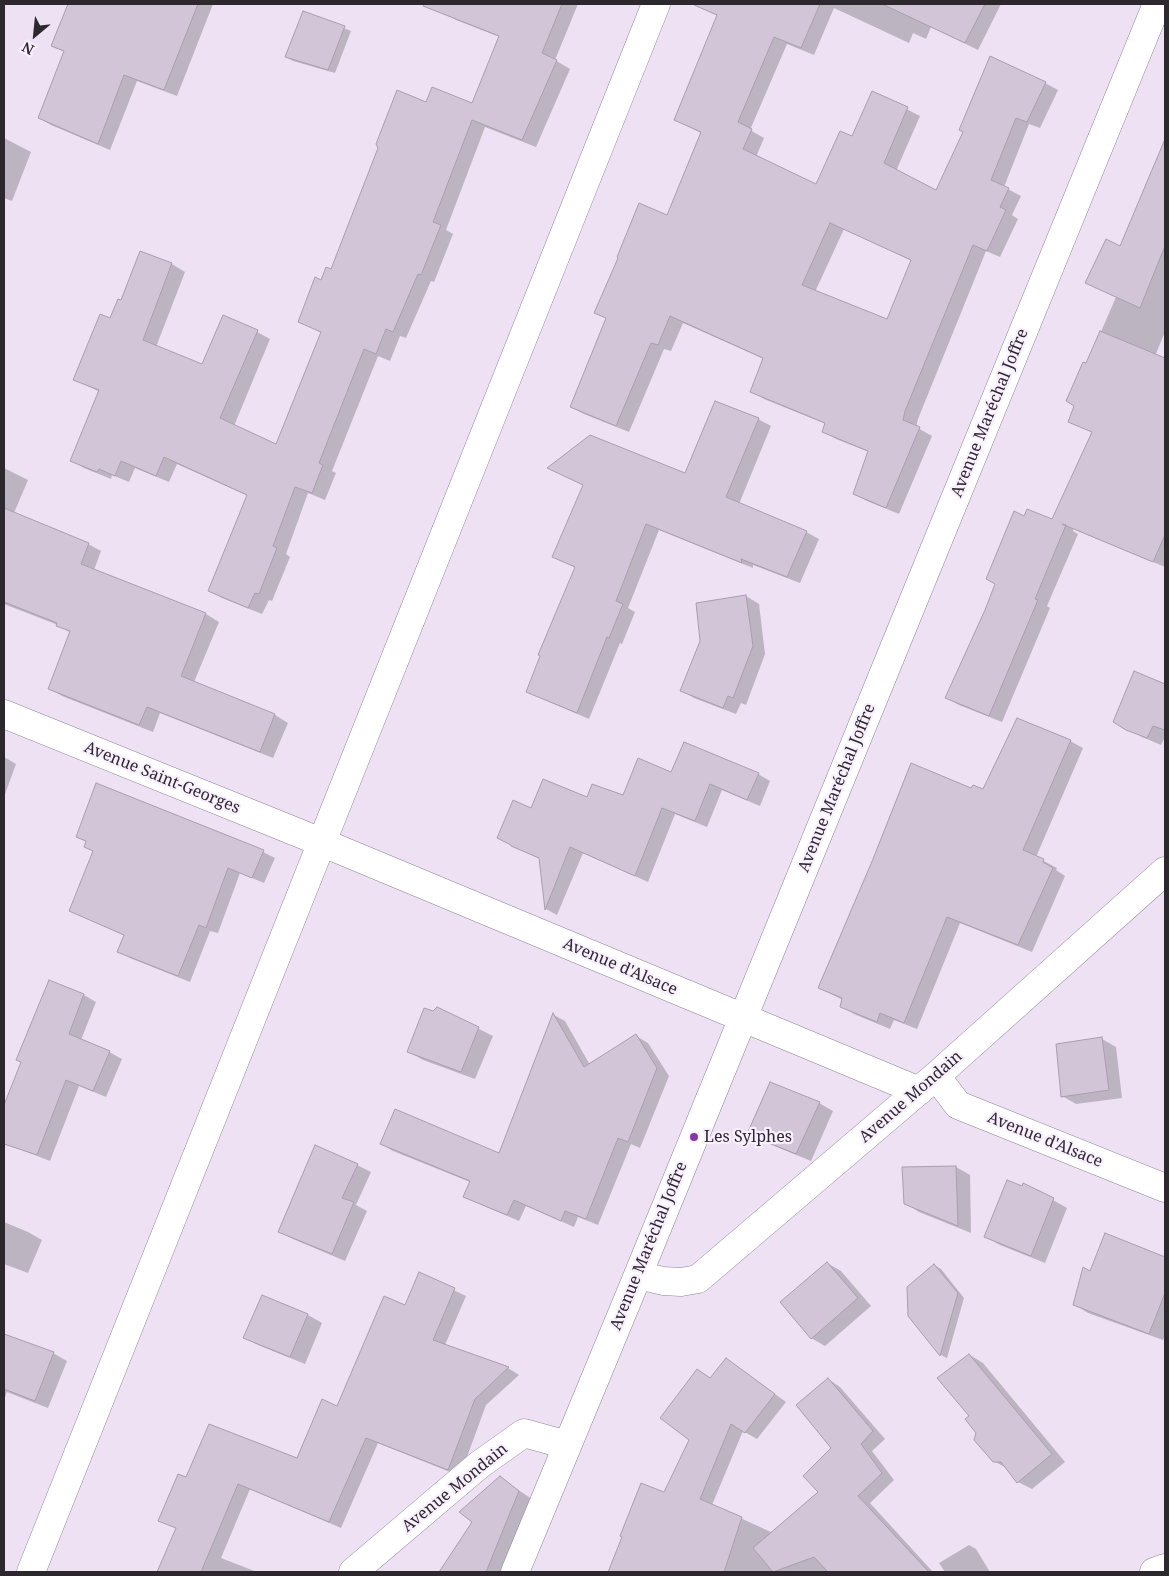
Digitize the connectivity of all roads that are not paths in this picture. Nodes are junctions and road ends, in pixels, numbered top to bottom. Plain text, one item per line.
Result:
1 (656, 4) edge
2 (1157, 4) edge
3 (4, 714) edge
4 (321, 842) junction
5 (1165, 871) edge
6 (743, 1018) junction
7 (928, 1084) junction
8 (1165, 1188) edge
9 (638, 1275) junction
10 (567, 1444) junction
11 (1165, 1568) edge
12 (31, 1572) edge
13 (353, 1572) edge
14 (515, 1572) edge
15 (1154, 1572) edge

1 - 4 street
2 - 6 street, Avenue Maréchal Joffre
3 - 4 street, Avenue Saint-Georges
4 - 6 street, Avenue d'Alsace
4 - 12 street
5 - 7 street, Avenue Mondain
6 - 7 street, Avenue d'Alsace
6 - 9 street, Avenue Maréchal Joffre
7 - 8 street, Avenue d'Alsace
7 - 9 street, Avenue Mondain
9 - 10 street, Avenue Maréchal Joffre
10 - 13 street, Avenue Mondain
10 - 14 street, Avenue Maréchal Joffre
11 - 15 street

